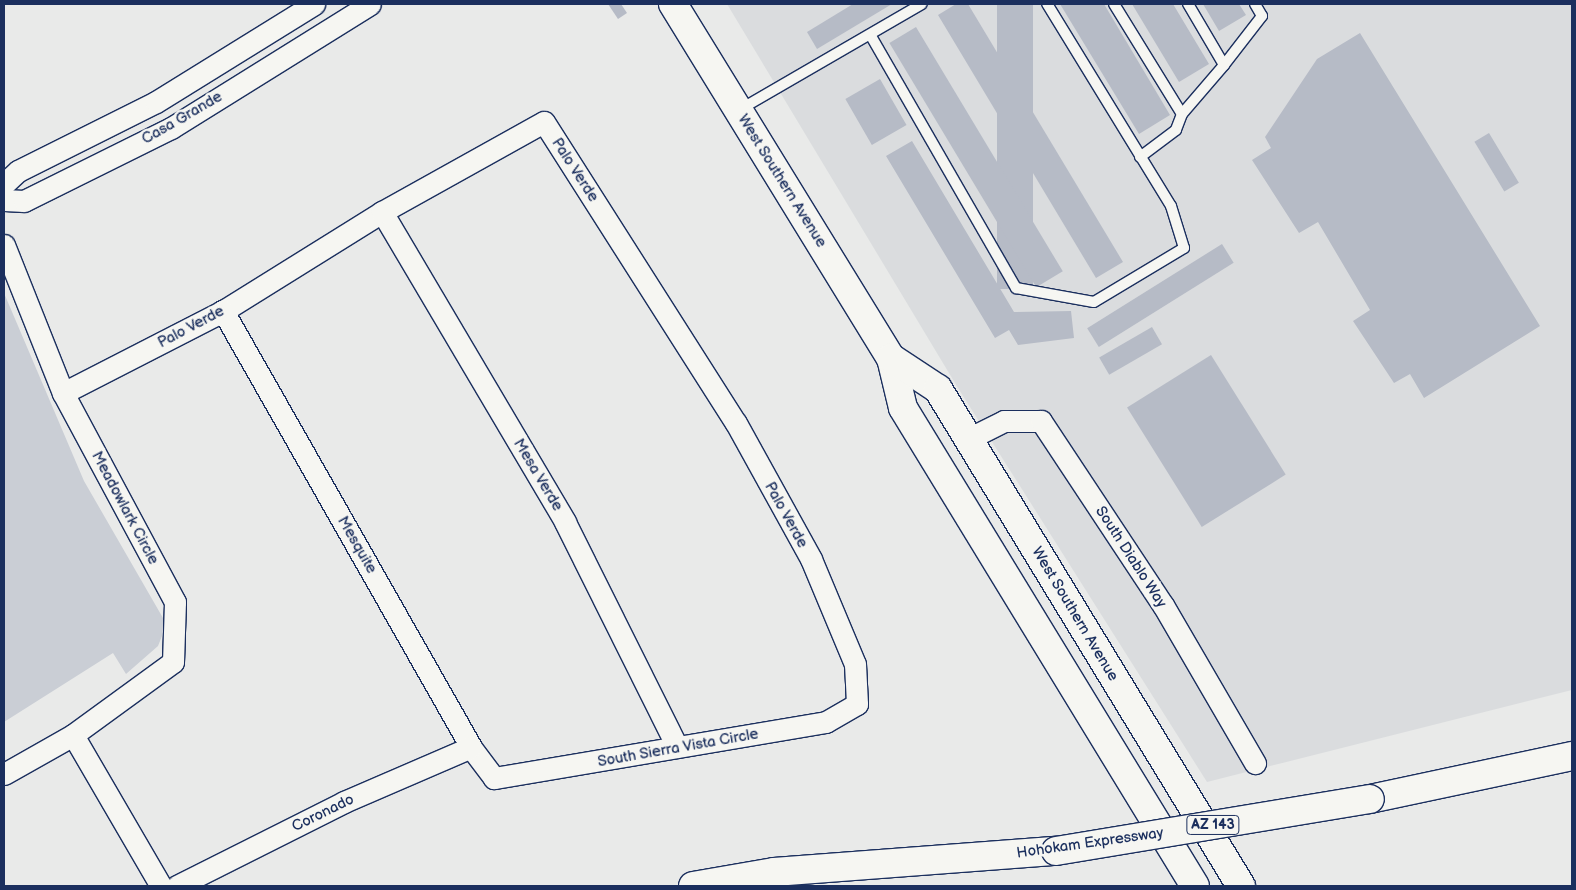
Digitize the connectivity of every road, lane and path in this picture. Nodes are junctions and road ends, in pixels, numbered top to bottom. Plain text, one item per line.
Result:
1 (314, 4) edge
2 (370, 4) edge
3 (673, 4) edge
4 (922, 4) edge
5 (1047, 4) edge
6 (1114, 4) edge
7 (1188, 4) edge
8 (1255, 4) edge
9 (348, 9) edge
10 (871, 36) junction
11 (1224, 65) junction
12 (739, 111) junction
13 (1182, 114) junction
14 (1140, 157) junction
15 (4, 184) edge
16 (4, 200) edge
17 (382, 212) junction
18 (4, 245) edge
19 (223, 311) junction
20 (891, 358) junction
21 (64, 393) junction
22 (968, 439) junction
23 (857, 704) joint
24 (73, 735) junction
25 (471, 747) junction
26 (677, 747) junction
27 (1572, 756) edge
28 (1255, 763) dead end
29 (4, 774) edge
30 (494, 778) joint
31 (852, 865) junction
32 (161, 886) edge
33 (178, 886) edge
34 (693, 886) edge
35 (800, 886) edge
36 (1195, 886) edge
37 (1241, 886) edge

1 - 15 street, Casa Grande
2 - 9 street, Casa Grande
3 - 12 main road, West Southern Avenue
4 - 10 lane
5 - 14 lane
6 - 13 lane
7 - 11 lane
8 - 11 lane
9 - 16 street, Casa Grande
10 - 12 lane
10 - 14 lane
11 - 13 lane
12 - 20 main road, West Southern Avenue
13 - 14 lane
17 - 19 street, Palo Verde
17 - 23 street, Palo Verde
17 - 26 street, Mesa Verde
18 - 21 street, Meadowlark Circle
19 - 21 street, Palo Verde
19 - 25 street, Mesquite
20 - 22 main road, West Southern Avenue
20 - 36 main road, West Southern Avenue
21 - 24 street, Meadowlark Circle
22 - 28 street, South Diablo Way
22 - 37 main road, West Southern Avenue
23 - 26 street, South Sierra Vista Circle
24 - 29 street, Meadowlark Circle
24 - 32 street
25 - 30 street, Mesquite
25 - 33 street, Coronado
26 - 30 street, South Sierra Vista Circle
27 - 31 main road, Hohokam Expressway / AZ 143, bridge
31 - 34 main road, Hohokam Expressway / AZ 143
31 - 35 main road

